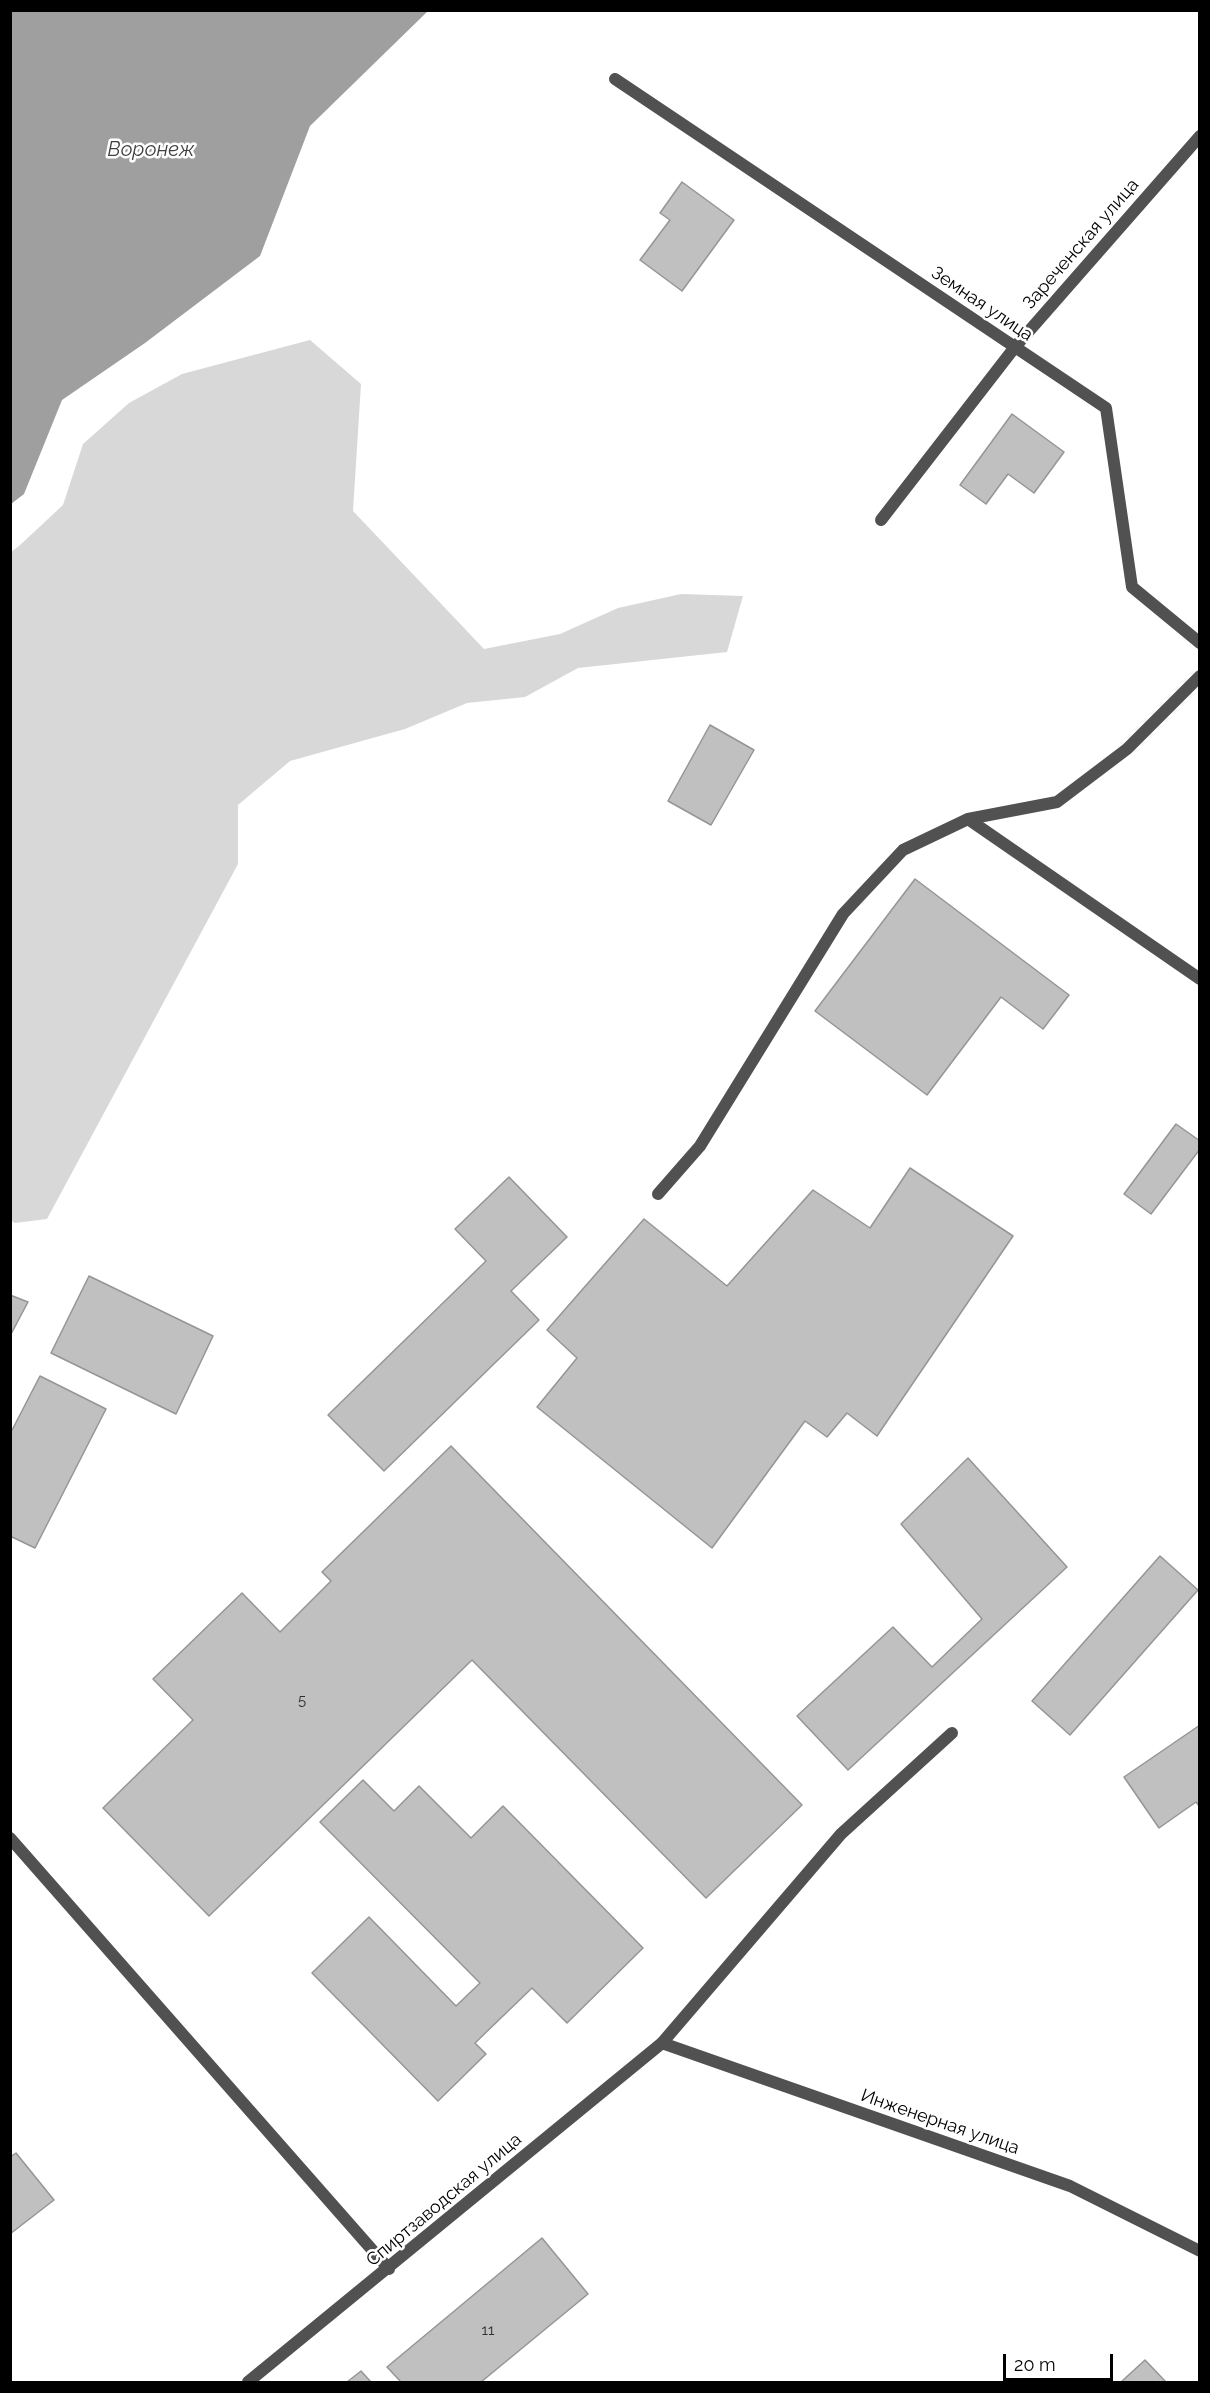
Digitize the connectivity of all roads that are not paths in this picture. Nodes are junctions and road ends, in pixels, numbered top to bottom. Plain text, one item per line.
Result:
1 (615, 79) dead end
2 (1200, 136) edge
3 (1015, 347) junction
4 (881, 520) dead end
5 (1200, 644) edge
6 (1200, 676) edge
7 (968, 819) junction
8 (1200, 979) edge
9 (658, 1194) dead end
10 (952, 1733) dead end
11 (10, 1838) edge
12 (662, 2043) junction
13 (1200, 2251) edge
14 (389, 2269) junction
15 (248, 2382) edge

1 - 3 street, Земная улица
2 - 3 street, Зареченская улица
3 - 4 street, Зареченская улица
3 - 5 street, Земная улица
6 - 7 street
7 - 8 street
7 - 9 street
10 - 12 street, Спиртзаводская улица
11 - 14 street
12 - 13 street, Инженерная улица
12 - 14 street, Спиртзаводская улица
14 - 15 street, Спиртзаводская улица

